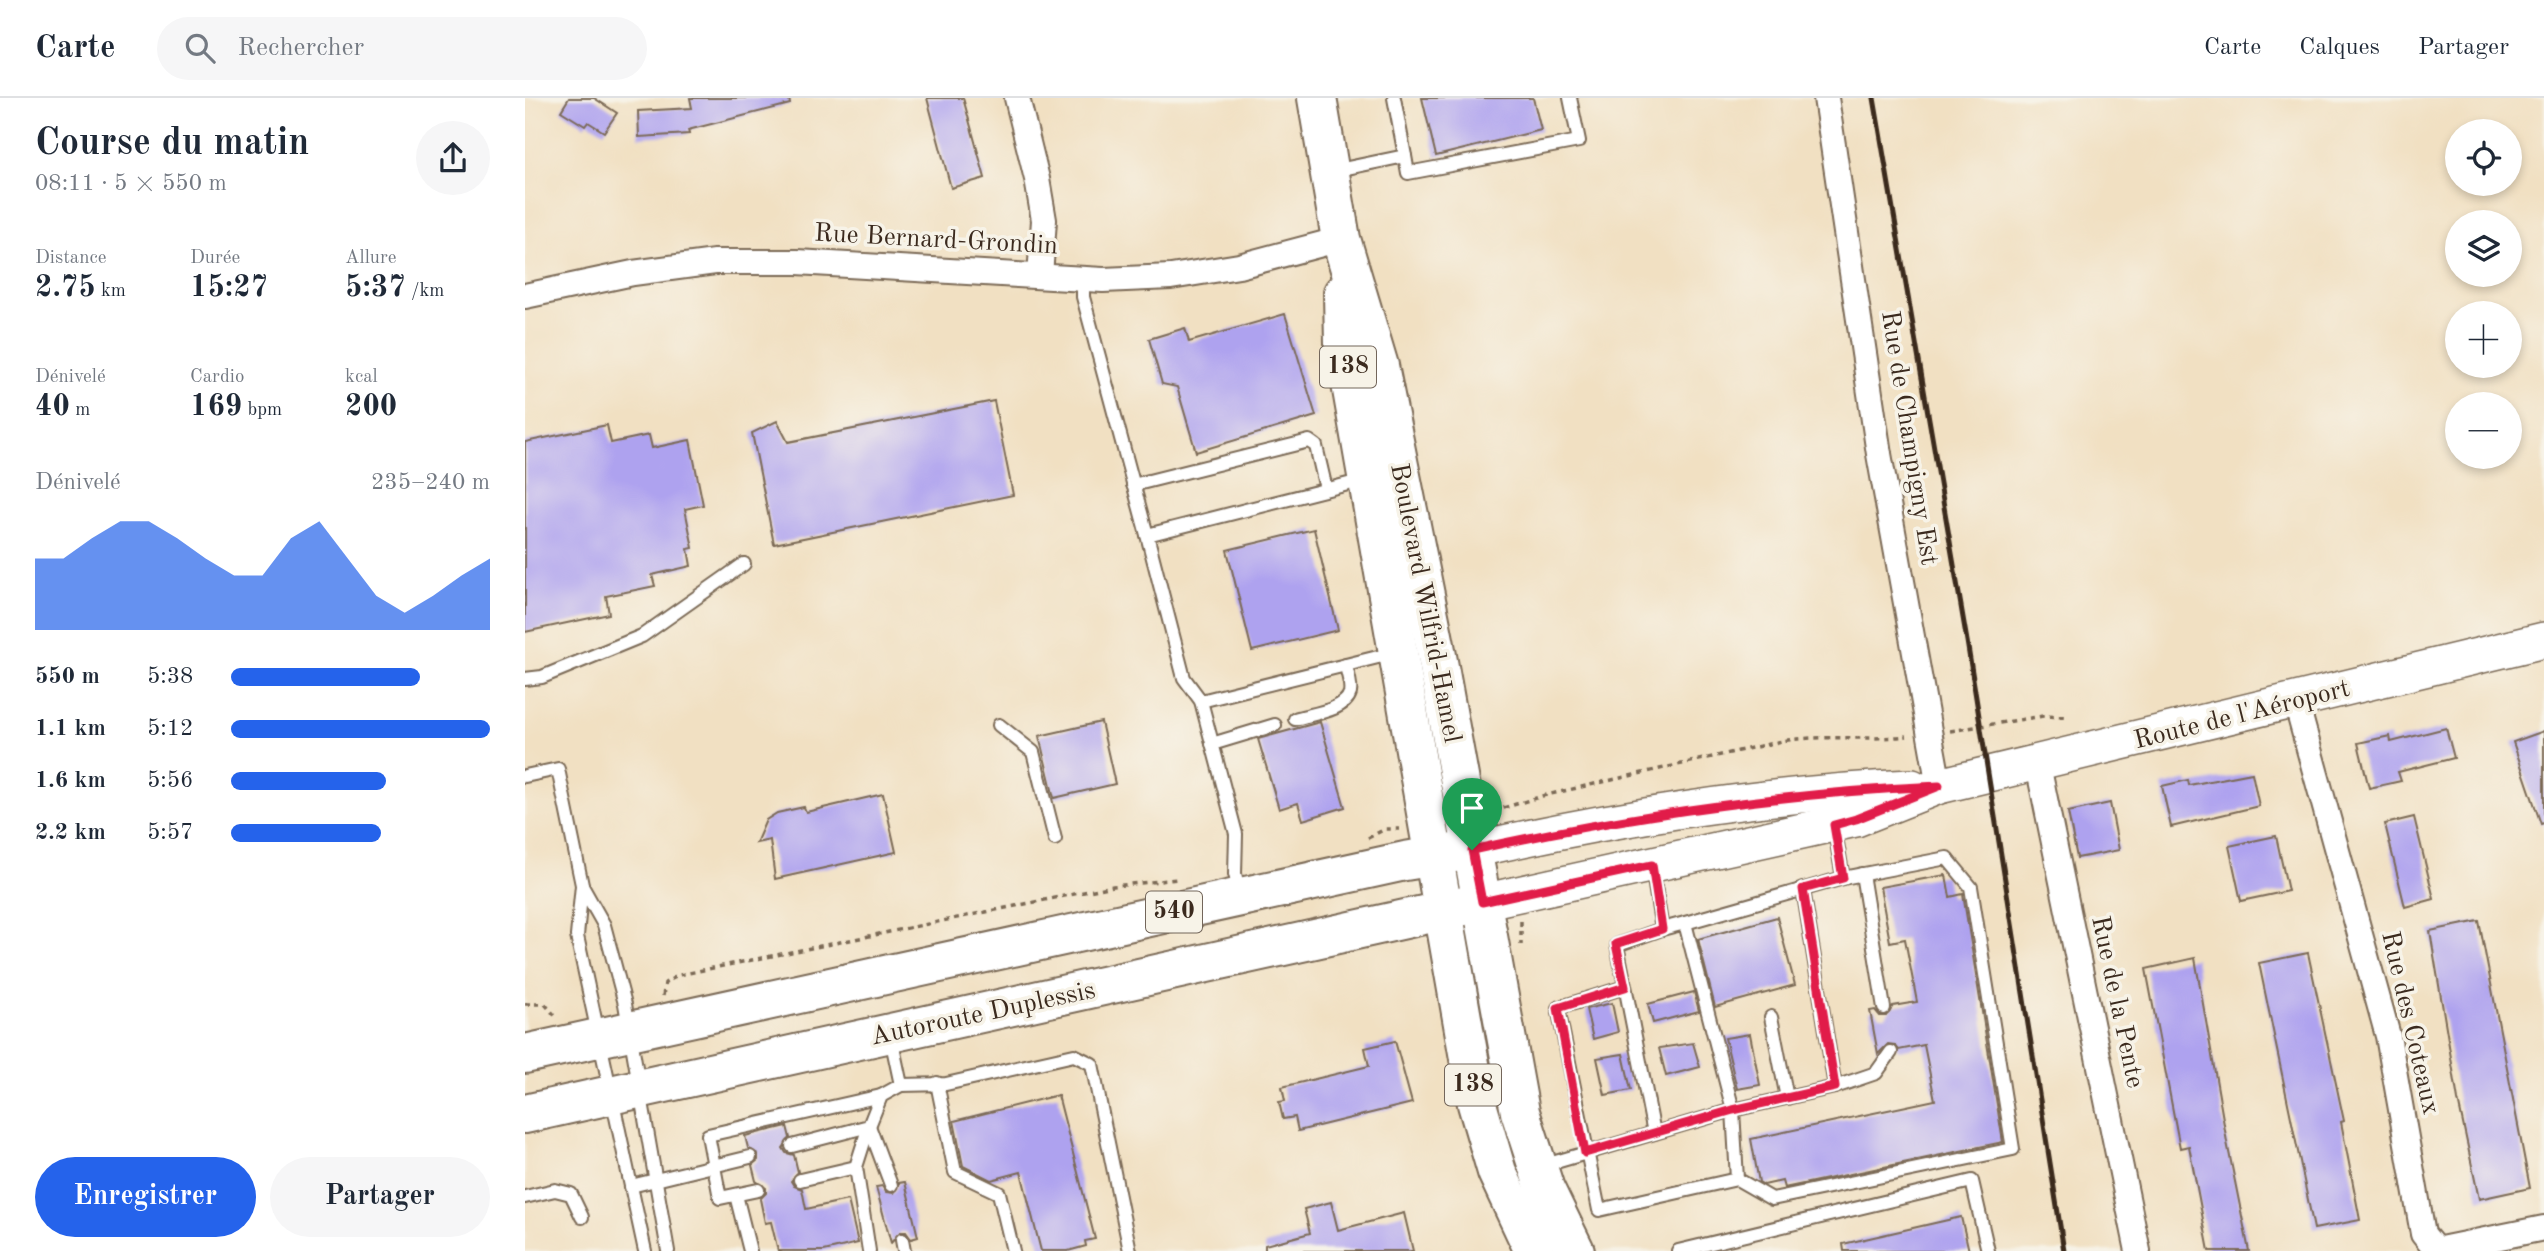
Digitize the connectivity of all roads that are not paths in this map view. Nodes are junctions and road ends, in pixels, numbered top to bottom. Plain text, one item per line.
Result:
1 (1017, 98) edge
2 (1317, 98) edge
3 (1394, 98) edge
4 (1570, 98) edge
5 (1826, 98) edge
6 (1405, 156) junction
7 (1330, 172) junction
8 (1341, 239) junction
9 (1040, 276) junction
10 (1083, 279) junction
11 (525, 296) edge
12 (1367, 479) junction
13 (1133, 485) junction
14 (1326, 489) junction
15 (1147, 535) junction
16 (744, 564) dead end
17 (2544, 640) edge
18 (1398, 652) junction
19 (1346, 665) junction
20 (525, 679) edge
21 (1201, 701) junction
22 (2296, 702) junction
23 (1295, 719) dead end
24 (999, 725) dead end
25 (1275, 725) dead end
26 (1212, 744) junction
27 (2038, 765) junction
28 (525, 776) edge
29 (1939, 786) junction
30 (1834, 825) junction
31 (1055, 839) dead end
32 (1472, 850) junction
33 (1432, 856) junction
34 (1652, 865) junction
35 (1862, 874) junction
36 (1843, 878) junction
37 (582, 885) junction
38 (1803, 889) junction
39 (1241, 897) junction
40 (1482, 902) junction
41 (1441, 911) junction
42 (1685, 923) junction
43 (1662, 929) junction
44 (1625, 987) junction
45 (1884, 1008) dead end
46 (1771, 1017) dead end
47 (615, 1034) junction
48 (890, 1034) junction
49 (1891, 1052) dead end
50 (525, 1054) edge
51 (937, 1083) junction
52 (901, 1085) junction
53 (1835, 1087) junction
54 (626, 1092) junction
55 (881, 1096) junction
56 (1787, 1098) junction
57 (1733, 1110) junction
58 (525, 1114) edge
59 (869, 1126) junction
60 (1654, 1133) junction
61 (792, 1146) dead end
62 (1585, 1153) junction
63 (750, 1157) dead end
64 (712, 1166) junction
65 (856, 1167) junction
66 (1537, 1167) junction
67 (1737, 1179) junction
68 (658, 1180) junction
69 (800, 1180) dead end
70 (891, 1185) dead end
71 (631, 1186) junction
72 (758, 1190) dead end
73 (736, 1195) junction
74 (525, 1197) edge
75 (582, 1217) dead end
76 (2544, 1228) edge
77 (1559, 1245) edge
78 (645, 1251) edge
79 (668, 1251) edge
80 (750, 1251) edge
81 (869, 1251) edge
82 (1013, 1251) edge
83 (1130, 1251) edge
84 (1678, 1251) edge
85 (1987, 1251) edge
86 (2138, 1251) edge

1 - 9 street
2 - 7 main road, Boulevard Wilfrid-Hamel / 138
3 - 6 lane
4 - 6 lane
5 - 29 street, Rue de Champigny Est
6 - 7 lane
7 - 8 main road, Boulevard Wilfrid-Hamel / 138
8 - 10 street, Rue Bernard-Grondin
8 - 12 main road, Boulevard Wilfrid-Hamel / 138
8 - 32 main road, Boulevard Wilfrid-Hamel
9 - 10 street, Rue Bernard-Grondin
9 - 11 street, Rue Bernard-Grondin
10 - 13 lane
12 - 14 lane
12 - 18 main road, Boulevard Wilfrid-Hamel / 138
13 - 14 lane
13 - 15 lane
14 - 15 lane
15 - 21 lane
16 - 20 lane
17 - 22 main road, Route de l'Aéroport
18 - 19 lane
18 - 33 main road, Boulevard Wilfrid-Hamel / 138
19 - 21 lane
19 - 23 lane
21 - 26 lane
22 - 27 main road, Route de l'Aéroport
22 - 76 street, Rue des Coteaux
24 - 31 lane
25 - 26 lane
26 - 39 lane
27 - 29 main road, Route de l'Aéroport
27 - 86 street, Rue de la Pente
28 - 37 lane
29 - 30 main road, Route de l'Aéroport
29 - 32 main road, Route de l'Aéroport
30 - 34 main road, Route de l'Aéroport
30 - 36 lane
32 - 33 main road, Route de l'Aéroport / 540
32 - 40 main road, Boulevard Wilfrid-Hamel
33 - 39 main road, 540
33 - 41 main road, Boulevard Wilfrid-Hamel / 138
34 - 40 main road, Route de l'Aéroport
34 - 43 lane
35 - 36 lane
35 - 45 lane
35 - 67 lane
36 - 38 lane
37 - 47 lane
37 - 47 lane
38 - 42 lane
38 - 53 lane
39 - 47 main road, 540
40 - 41 main road, Route de l'Aéroport / 540
40 - 66 main road, Boulevard Wilfrid-Hamel
41 - 48 main road, Autoroute Duplessis / 540
41 - 77 main road, Boulevard Wilfrid-Hamel / 138
42 - 43 lane
42 - 57 lane
43 - 44 lane
44 - 60 lane
44 - 62 lane
46 - 56 lane
47 - 50 main road, 540
47 - 54 lane
47 - 54 lane
48 - 52 lane
48 - 54 main road, Autoroute Duplessis / 540
49 - 53 lane
51 - 52 lane
51 - 82 lane
51 - 83 lane
52 - 55 lane
53 - 56 lane
54 - 58 main road, Autoroute Duplessis / 540
54 - 68 lane
54 - 71 lane
55 - 59 lane
55 - 64 lane
56 - 57 lane
57 - 60 lane
57 - 67 lane
59 - 61 lane
59 - 65 lane
59 - 70 lane
60 - 62 lane
62 - 66 lane
62 - 67 lane
63 - 64 lane
64 - 68 lane
64 - 73 lane
65 - 69 lane
65 - 81 lane
66 - 77 main road, Boulevard Wilfrid-Hamel
68 - 71 lane
68 - 79 lane
71 - 78 lane
72 - 73 lane
73 - 80 lane
74 - 75 lane
84 - 85 lane

